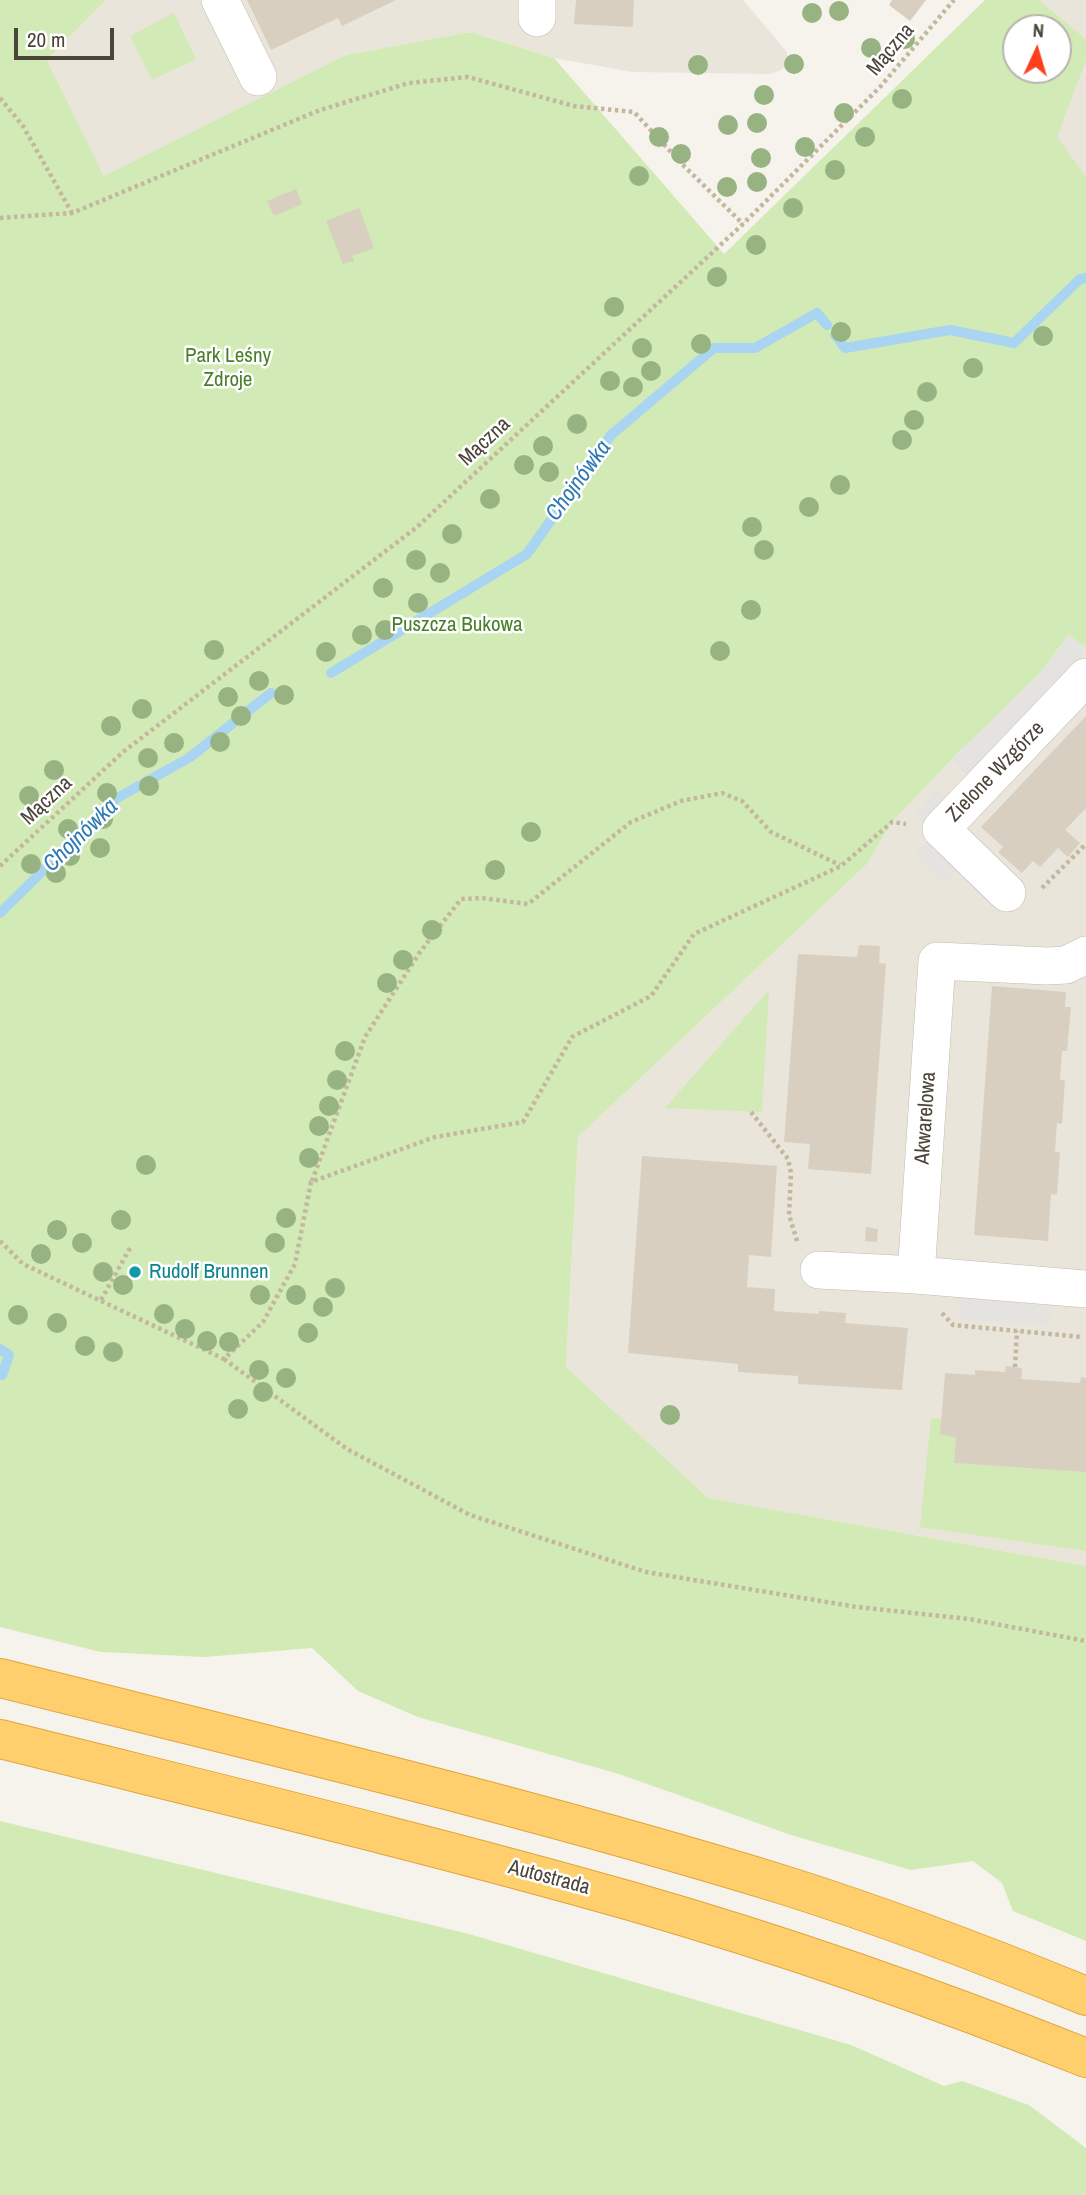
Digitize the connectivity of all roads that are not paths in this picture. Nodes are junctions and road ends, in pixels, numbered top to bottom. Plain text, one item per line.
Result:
1 (220, 0) edge
2 (258, 77) dead end
3 (1086, 677) edge
4 (1024, 892) road end
5 (1086, 955) edge
6 (814, 1258) road end
7 (916, 1275) junction
8 (1086, 1289) edge
9 (0, 1678) edge
10 (0, 1739) edge
11 (1086, 1996) edge
12 (1086, 2058) edge

1 - 2 street
3 - 4 street, Zielone Wzgórze
5 - 7 street, Akwarelowa
6 - 7 street
7 - 8 street
9 - 11 highway
10 - 12 highway, Autostrada

